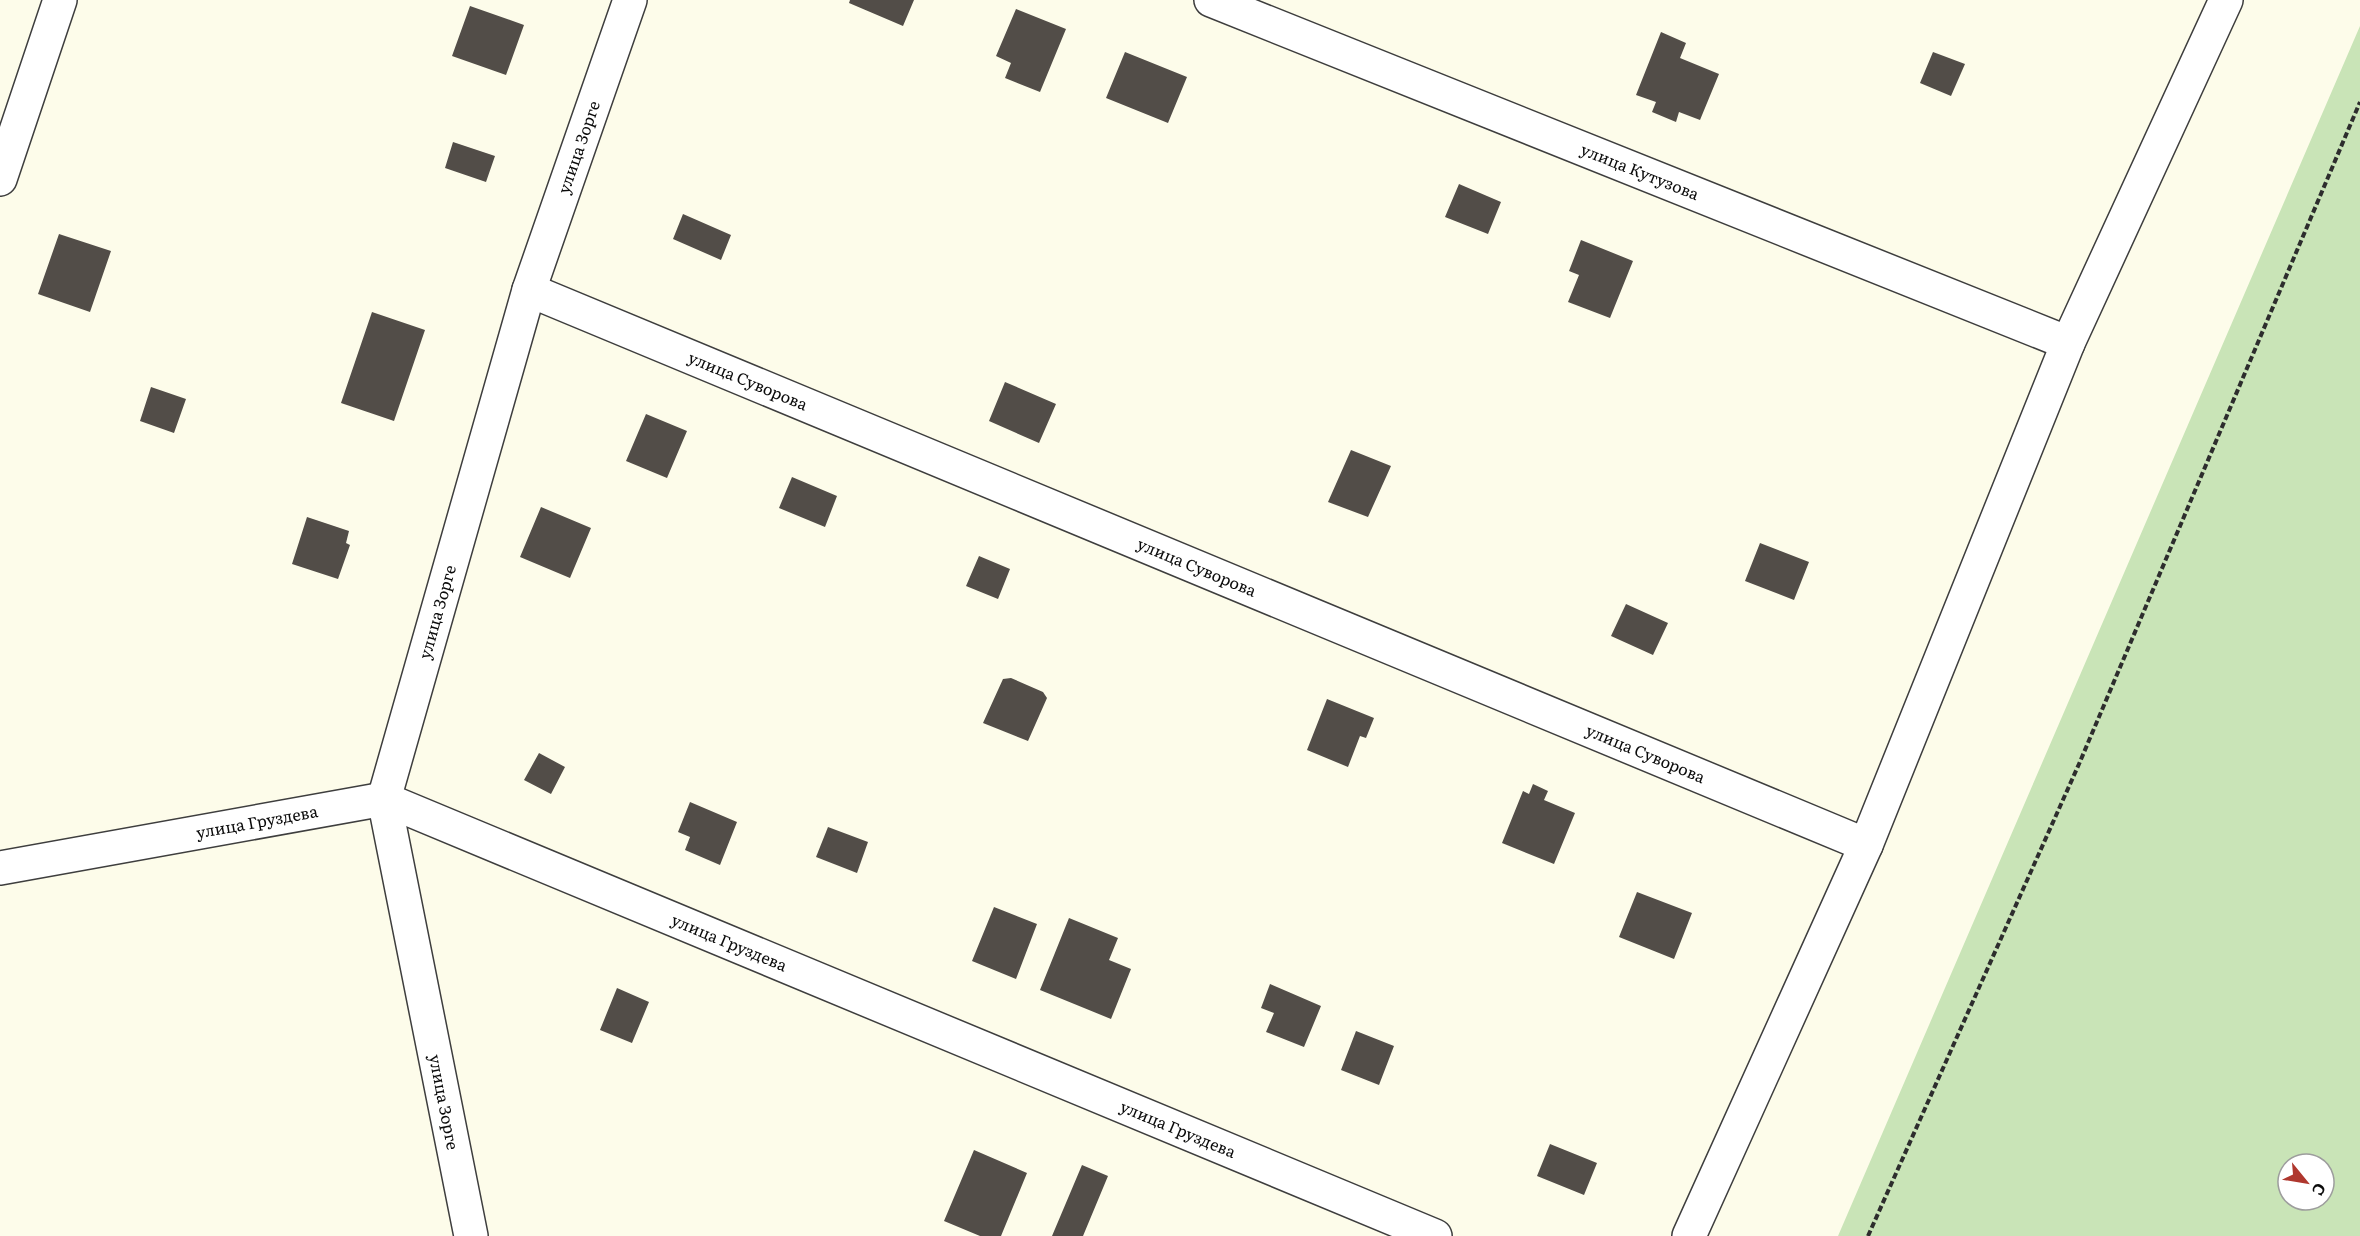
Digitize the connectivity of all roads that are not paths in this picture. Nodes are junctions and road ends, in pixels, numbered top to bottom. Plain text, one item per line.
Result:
1 (60, 0) edge
2 (630, 0) edge
3 (1211, 0) edge
4 (2226, 0) edge
5 (0, 179) edge
6 (529, 290) junction
7 (2068, 343) junction
8 (384, 799) junction
9 (1866, 845) junction
10 (0, 868) edge
11 (471, 1236) edge
12 (1435, 1236) edge
13 (1689, 1236) edge

1 - 5 street
2 - 6 street, улица Зорге
3 - 7 street, улица Кутузова
4 - 7 street
6 - 8 street, улица Зорге
6 - 9 street, улица Суворова
7 - 9 street
8 - 10 street, улица Груздева
8 - 11 street, улица Зорге
8 - 12 street, улица Груздева
9 - 13 street

